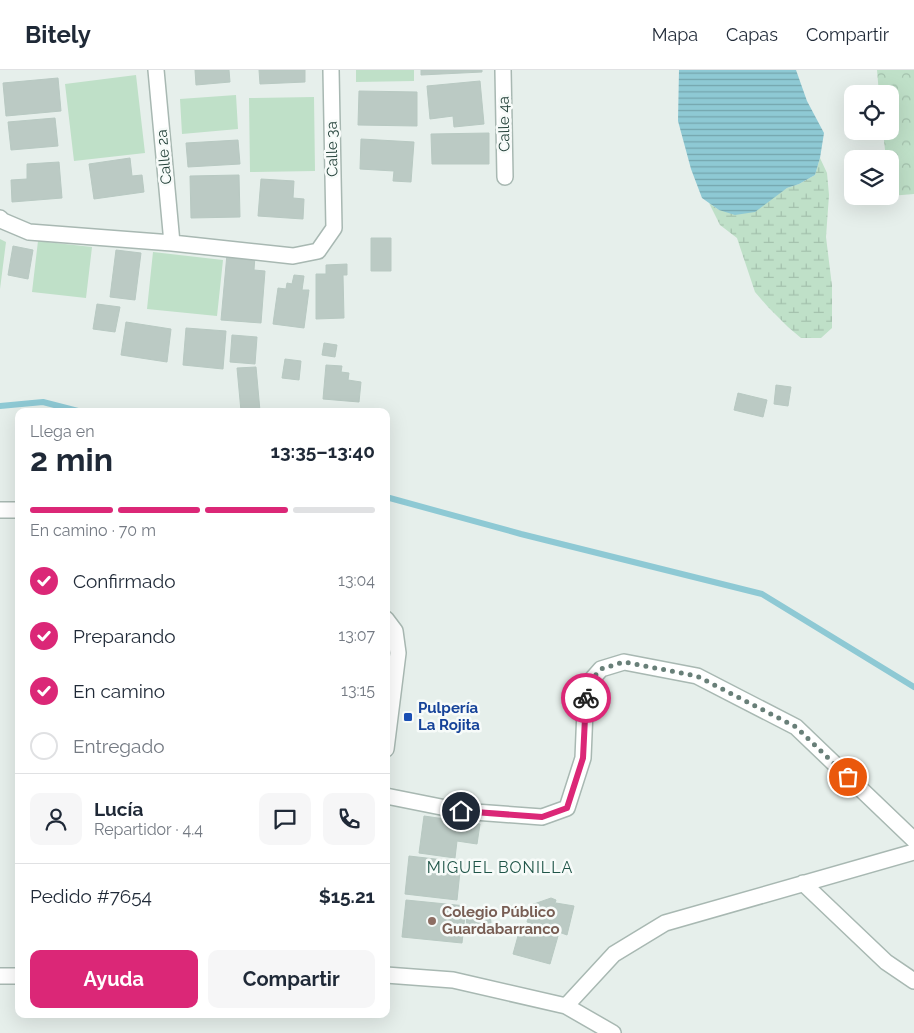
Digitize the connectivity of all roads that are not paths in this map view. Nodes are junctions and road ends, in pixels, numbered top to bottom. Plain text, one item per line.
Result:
1 (156, 70) edge
2 (331, 70) edge
3 (503, 70) edge
4 (505, 177) dead end
5 (0, 218) edge
6 (172, 243) junction
7 (0, 510) edge
8 (15, 510) edge
9 (390, 624) edge
10 (390, 717) edge
11 (390, 797) edge
12 (914, 840) edge
13 (914, 852) edge
14 (803, 883) junction
15 (390, 975) edge
16 (0, 976) edge
17 (15, 976) edge
18 (914, 981) edge
19 (566, 1006) junction
20 (613, 1033) edge

1 - 6 street, Calle 2a
2 - 6 street, Calle 3a
3 - 4 street, Calle 4a
5 - 6 street
7 - 8 street
9 - 10 street
11 - 12 street
13 - 14 street
14 - 18 street
14 - 19 street
15 - 19 street
16 - 17 street
19 - 20 street

